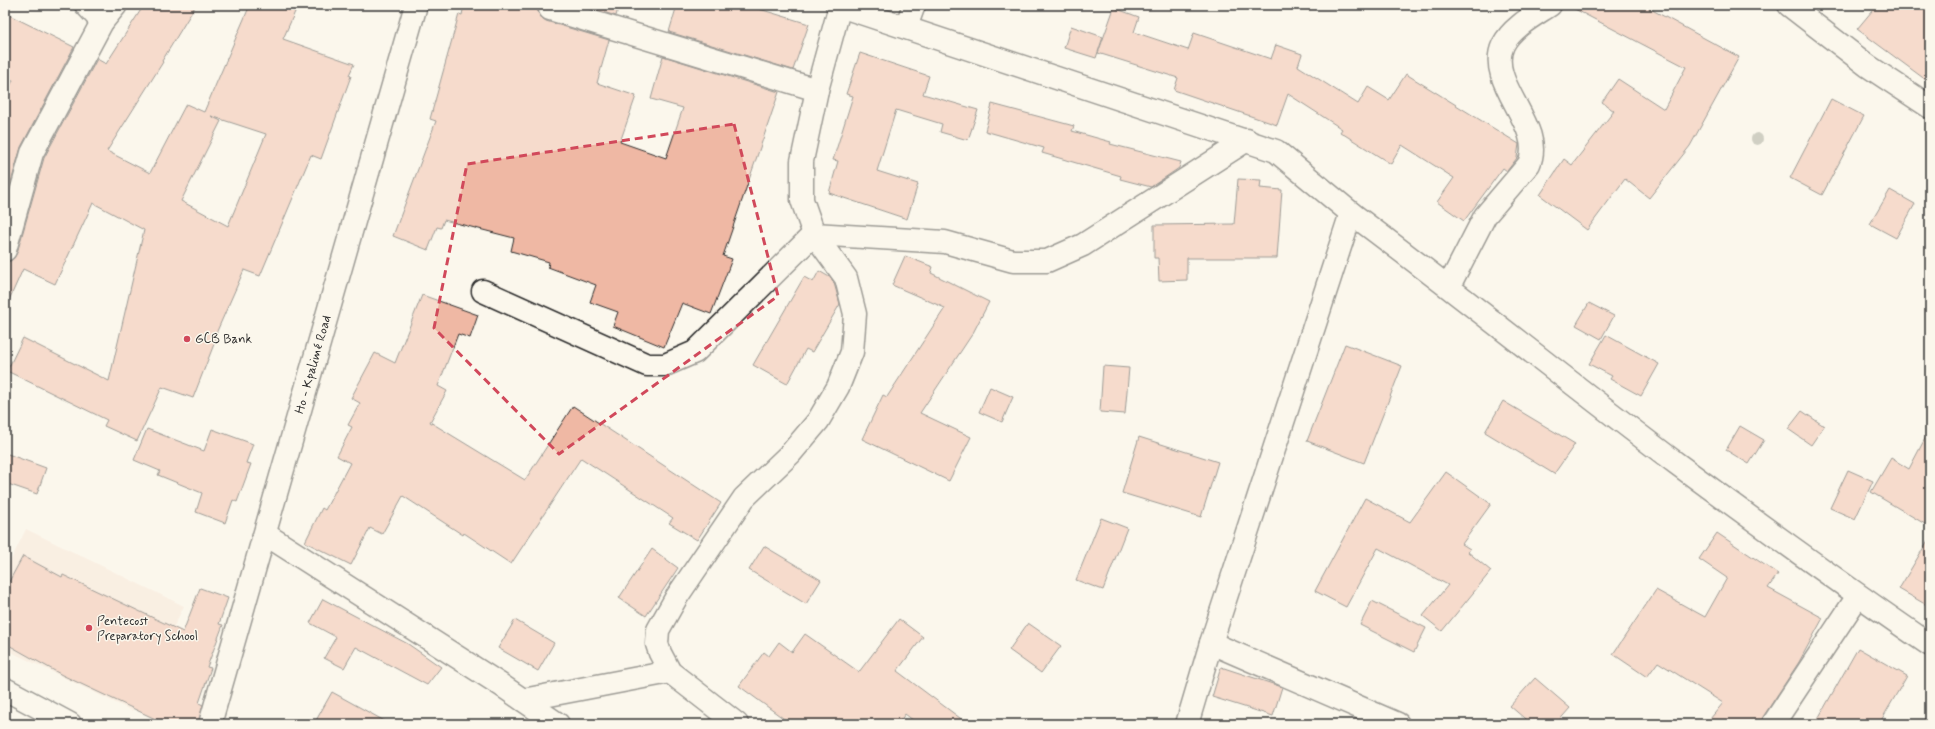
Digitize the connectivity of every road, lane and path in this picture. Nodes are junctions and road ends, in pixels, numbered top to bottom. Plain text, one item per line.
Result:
1 (86, 5) edge
2 (116, 5) edge
3 (416, 5) edge
4 (839, 5) edge
5 (914, 5) edge
6 (1550, 5) edge
7 (1789, 5) edge
8 (550, 9) dead end
9 (102, 22) junction
10 (906, 27) junction
11 (817, 90) junction
12 (1930, 107) edge
13 (1247, 140) junction
14 (1350, 213) junction
15 (814, 234) junction
16 (5, 250) edge
17 (1449, 286) junction
18 (483, 290) dead end
19 (265, 534) junction
20 (1858, 596) junction
21 (1211, 643) junction
22 (1930, 645) edge
23 (670, 672) junction
24 (5, 689) edge
25 (522, 700) junction
26 (70, 724) edge
27 (210, 724) edge
28 (558, 724) edge
29 (737, 724) edge
30 (1187, 724) edge
31 (1398, 724) edge
32 (1773, 724) edge

1 - 9 street
2 - 9 street
3 - 19 street, Ho - Kpalimé Road
4 - 10 street
4 - 11 street
5 - 10 street
6 - 17 street
7 - 12 street
8 - 11 street
9 - 16 street
10 - 13 street
11 - 15 street
13 - 14 street
13 - 15 street
14 - 17 street
14 - 21 street
15 - 18 street
15 - 23 street
17 - 20 street
19 - 25 street
19 - 27 street, Ho - Kpalimé Road
20 - 22 street
20 - 32 street
21 - 30 street
21 - 31 street
23 - 25 street
23 - 29 street
24 - 26 street
25 - 28 street

